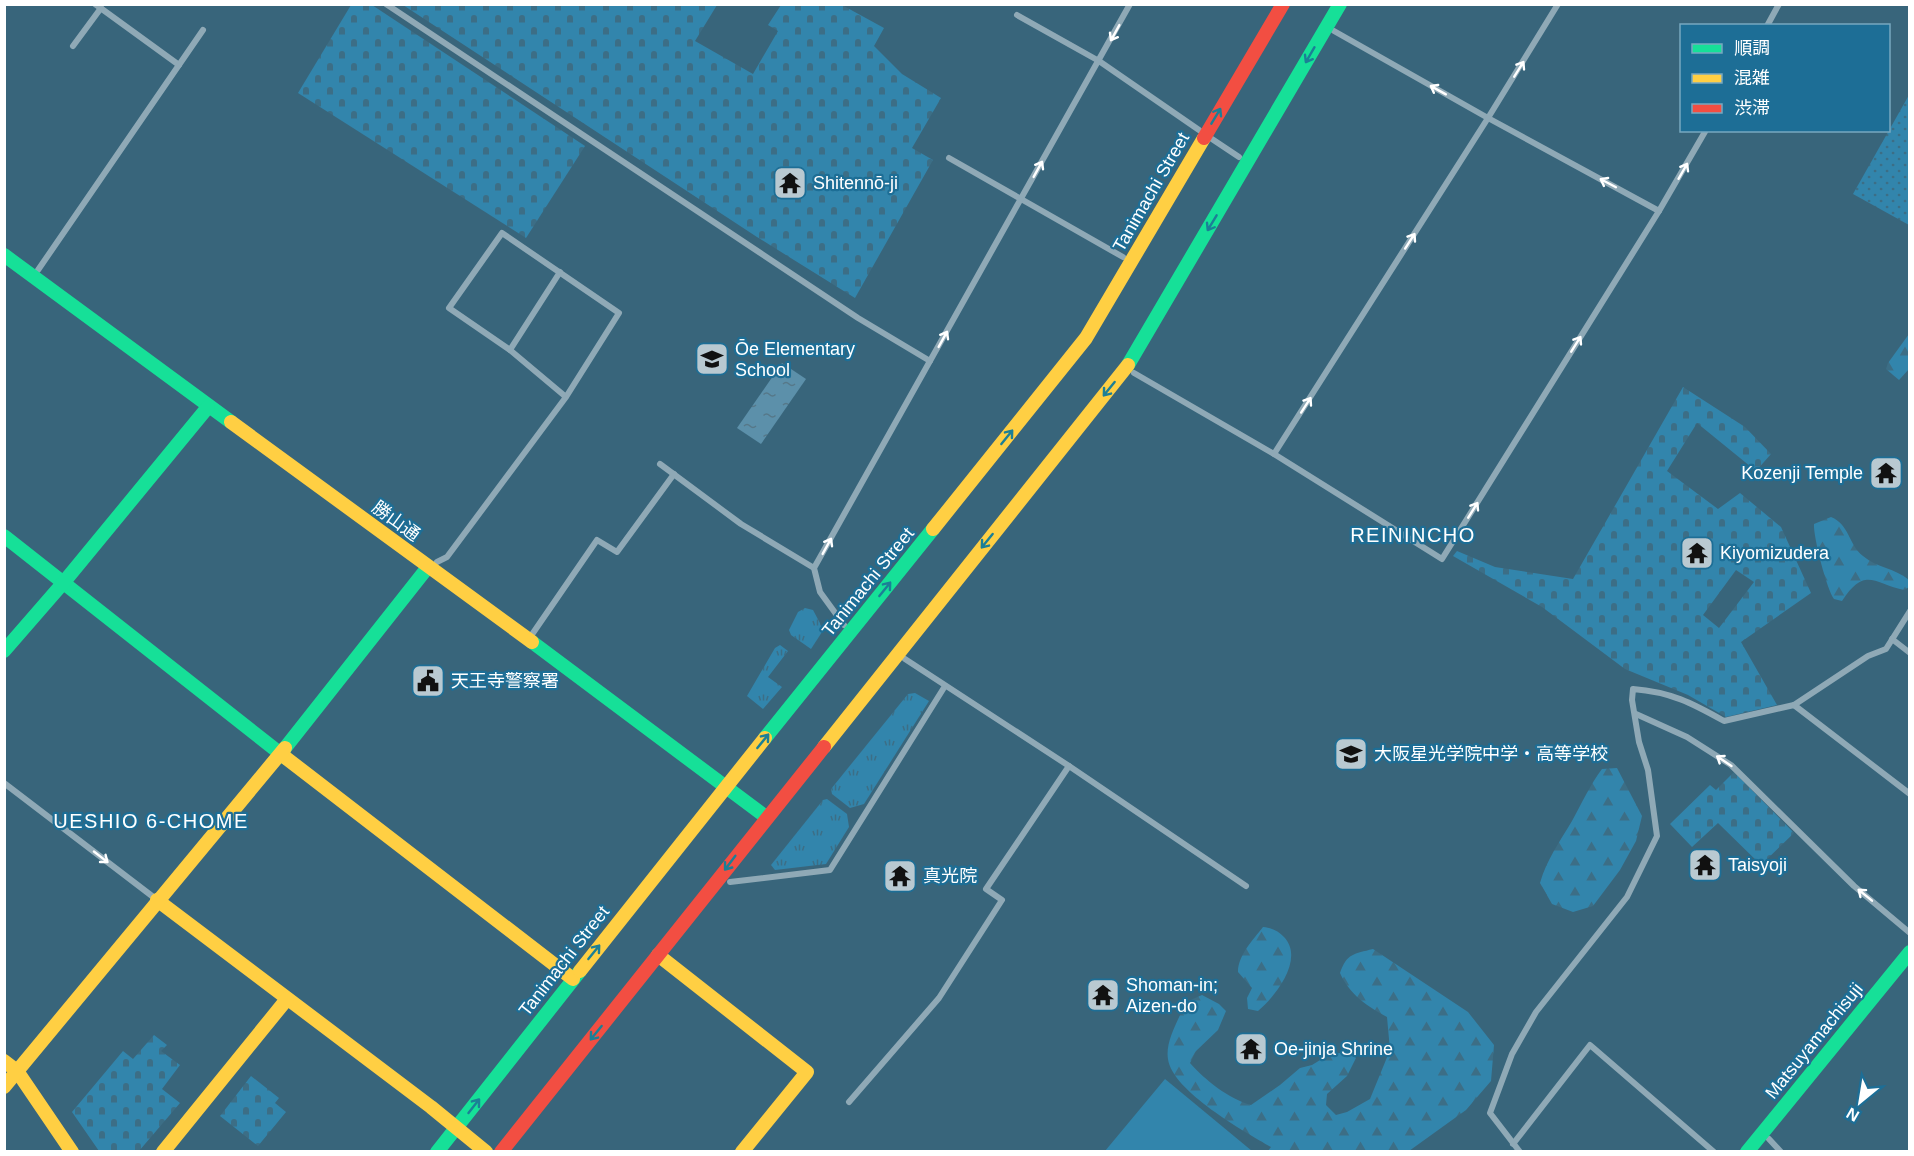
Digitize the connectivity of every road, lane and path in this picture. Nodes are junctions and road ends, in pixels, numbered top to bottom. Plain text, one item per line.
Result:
1 (386, 4) edge
2 (1130, 4) edge
3 (1283, 4) edge
4 (1340, 4) edge
5 (1558, 4) edge
6 (1779, 4) edge
7 (98, 6) edge
8 (1017, 15) dead end
9 (1768, 24) edge
10 (1326, 27) junction
11 (202, 30) dead end
12 (73, 45) dead end
13 (1099, 61) junction
14 (179, 65) junction
15 (1488, 118) junction
16 (1705, 132) edge
17 (1205, 135) junction
18 (949, 159) dead end
19 (1248, 162) junction
20 (1021, 199) junction
21 (1659, 210) junction
22 (4, 255) edge
23 (1131, 261) junction
24 (560, 272) junction
25 (34, 277) junction
26 (510, 350) junction
27 (930, 361) junction
28 (1126, 368) junction
29 (566, 397) junction
30 (208, 407) junction
31 (1274, 454) junction
32 (660, 464) dead end
33 (674, 474) junction
34 (4, 536) edge
35 (428, 567) junction
36 (814, 568) junction
37 (64, 582) junction
38 (1910, 611) edge
39 (849, 633) junction
40 (1892, 639) junction
41 (528, 641) junction
42 (4, 651) edge
43 (1910, 653) edge
44 (897, 654) junction
45 (945, 686) junction
46 (1794, 705) junction
47 (1636, 714) junction
48 (280, 754) junction
49 (1069, 766) junction
50 (4, 783) edge
51 (727, 787) junction
52 (1910, 794) edge
53 (766, 817) junction
54 (714, 885) junction
55 (1246, 886) dead end
56 (157, 900) junction
57 (1910, 933) edge
58 (1910, 952) edge
59 (658, 955) junction
60 (573, 979) junction
61 (286, 999) junction
62 (4, 1061) edge
63 (17, 1071) junction
64 (4, 1086) edge
65 (849, 1102) dead end
66 (456, 1127) junction
67 (1762, 1133) junction
68 (1514, 1144) junction
69 (72, 1152) edge
70 (163, 1152) edge
71 (437, 1152) edge
72 (486, 1152) edge
73 (501, 1152) edge
74 (742, 1152) edge
75 (1521, 1152) edge
76 (1714, 1152) edge
77 (1747, 1152) edge
78 (1781, 1152) edge

1 - 27 street
2 -> 13 street
17 -> 3 main road, Tanimachi Street
4 - 10 main road
15 -> 5 street
6 - 9 street
7 - 12 street
7 - 14 street
8 - 13 street
15 -> 10 street
10 -> 19 main road
11 - 14 street
13 - 17 street
20 -> 13 street
14 - 25 street
21 -> 15 street
31 -> 15 street
21 -> 16 street
17 - 19 street
17 - 23 main road, Tanimachi Street
18 - 20 street
19 -> 28 main road
20 - 23 street
27 -> 20 street
31 -> 21 street
22 - 25 main road, 勝山通
39 -> 23 main road, Tanimachi Street
24 - 26 street
24 - 26 street
24 - 29 street
25 - 30 main road, 勝山通
26 - 29 street
36 -> 27 street
28 - 31 street
28 -> 44 main road
29 - 35 street
30 - 35 main road, 勝山通
30 - 37 main road
32 - 33 street
33 - 36 street
33 - 41 street
34 - 37 main road
35 - 41 main road, 勝山通
35 - 48 main road
36 - 39 street
37 - 42 main road
37 - 48 main road
38 - 40 street
51 -> 39 main road, Tanimachi Street
40 - 43 street
40 - 46 street
41 - 51 main road, 勝山通
44 - 45 street
44 - 53 main road
45 - 49 street
45 - 54 street
46 - 47 street
46 - 52 street
57 -> 47 street
47 - 68 street
48 - 56 main road
48 - 60 main road
49 - 55 street
49 - 65 street
50 -> 56 street
51 - 53 main road, 勝山通
60 -> 51 main road, Tanimachi Street
53 -> 54 main road
54 - 59 main road
56 - 61 main road
56 - 63 main road
58 - 67 main road, Matsuyamachisuji
59 -> 73 main road
59 - 74 main road
66 -> 60 main road, Tanimachi Street
61 - 66 main road
61 - 70 main road
62 - 63 main road
63 - 64 main road
63 - 69 main road
66 - 71 main road, Tanimachi Street
66 - 72 main road
67 - 77 main road, Matsuyamachisuji
67 - 78 street
68 - 75 street
68 - 76 street

